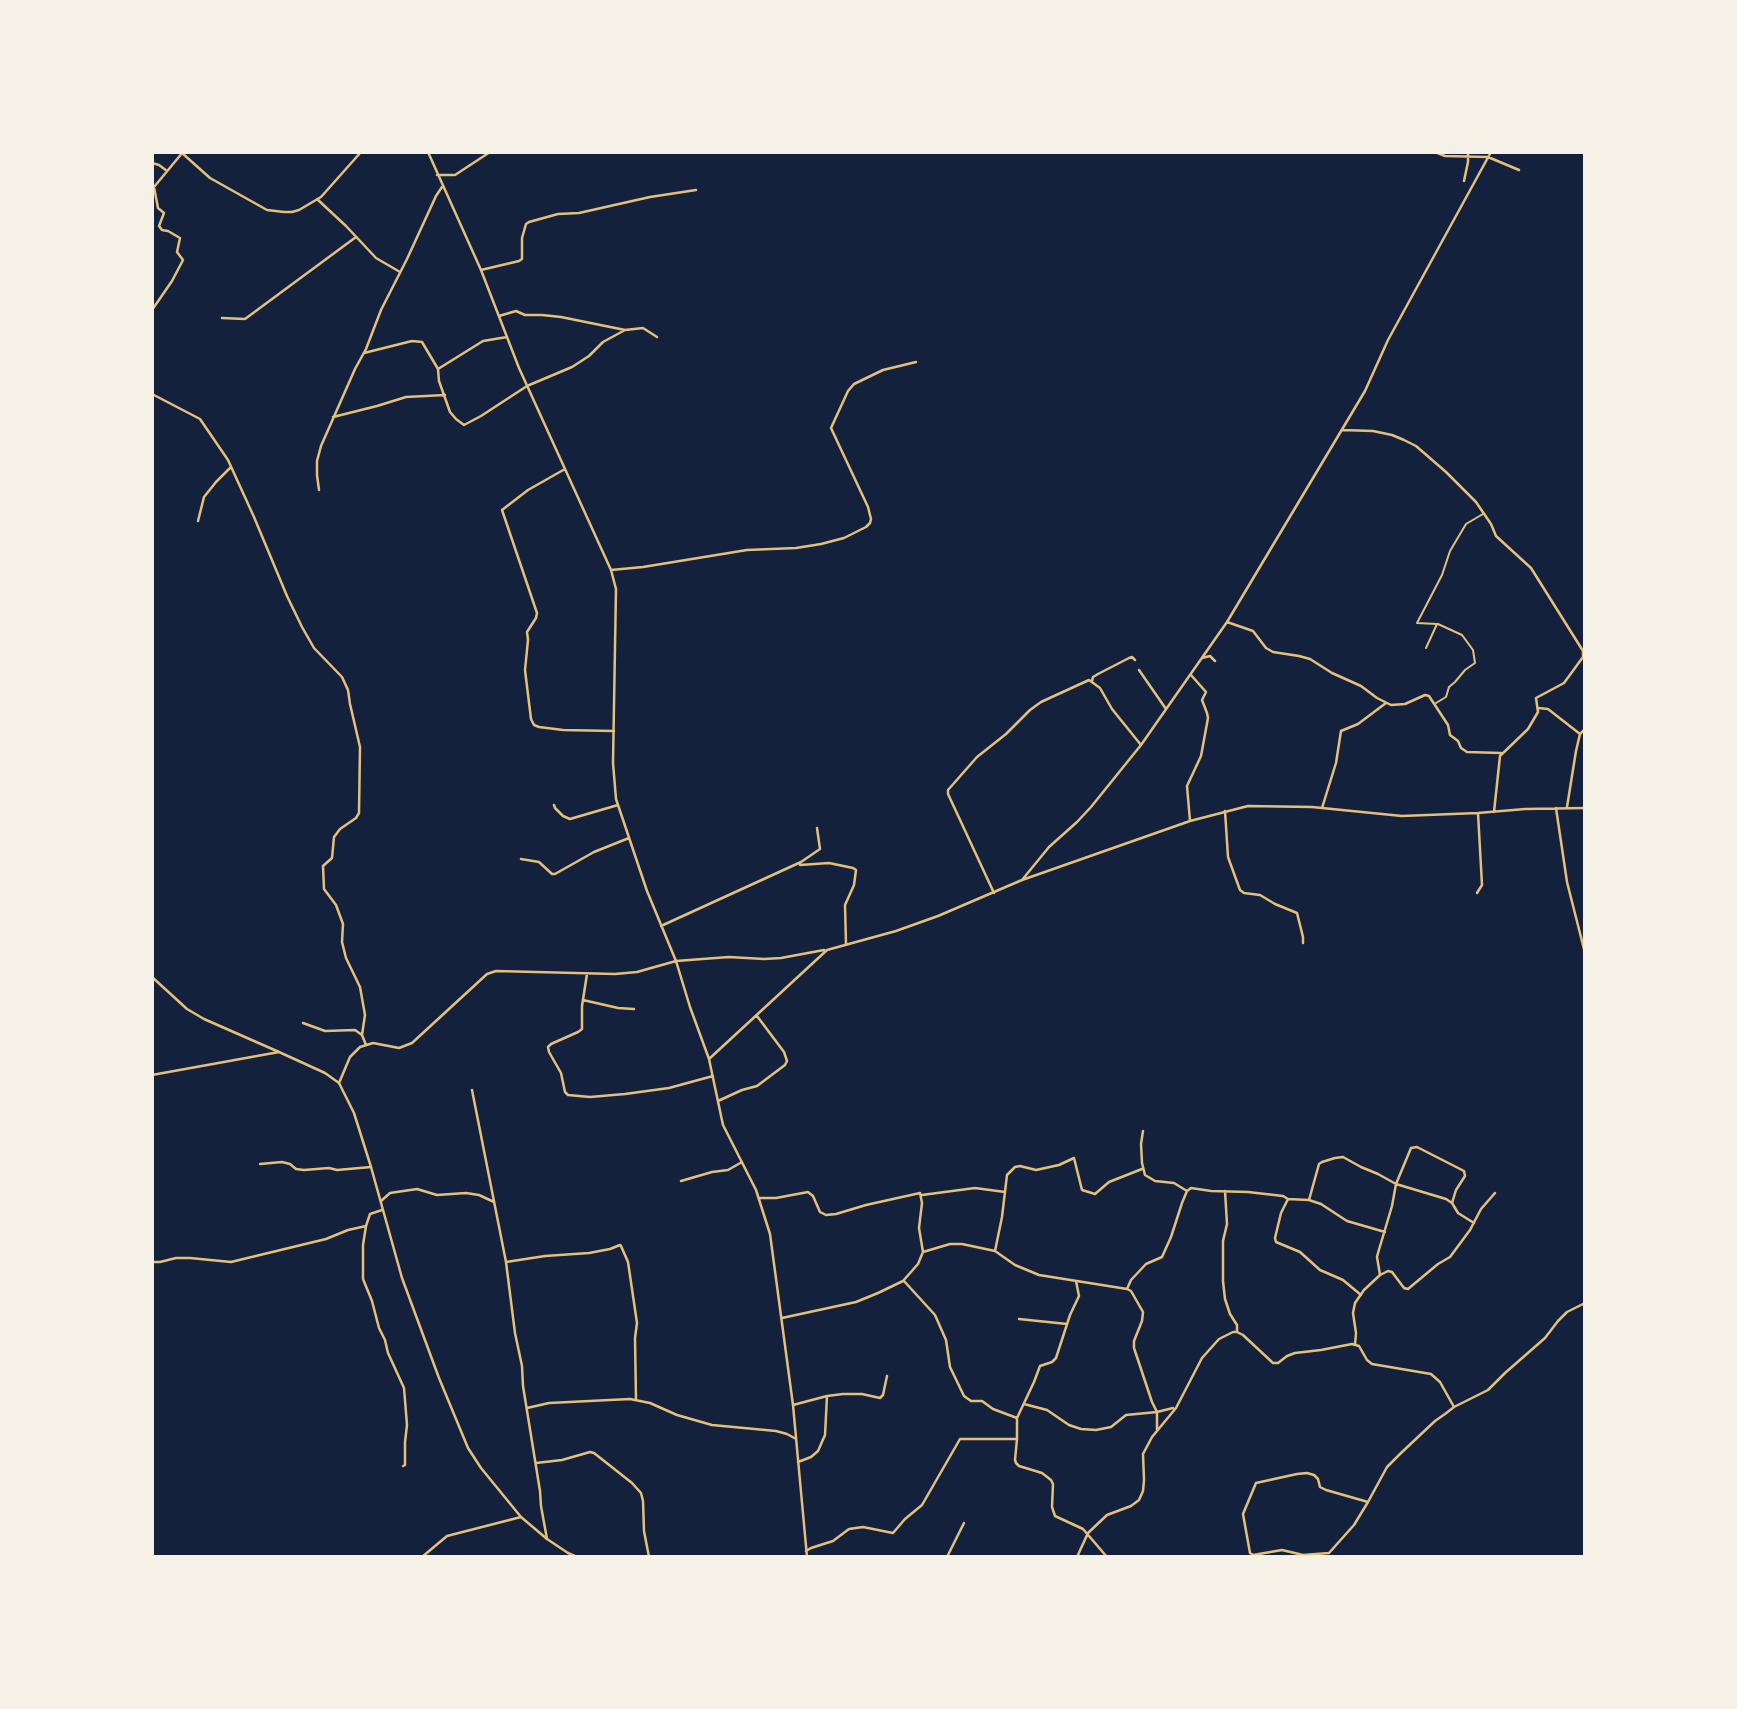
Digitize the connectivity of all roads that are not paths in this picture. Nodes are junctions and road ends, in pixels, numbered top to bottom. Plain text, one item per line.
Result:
1 (361, 152) edge
2 (428, 152) edge
3 (489, 152) edge
4 (1435, 152) edge
5 (1491, 152) edge
6 (182, 153) edge
7 (1468, 154) edge
8 (1488, 157) junction
9 (152, 163) edge
10 (1519, 170) dead end
11 (167, 171) junction
12 (437, 175) junction
13 (1464, 180) dead end
14 (154, 183) edge
15 (442, 187) junction
16 (696, 190) dead end
17 (317, 199) junction
18 (356, 237) junction
19 (481, 270) junction
20 (400, 272) junction
21 (152, 310) edge
22 (499, 316) junction
23 (222, 318) dead end
24 (625, 330) junction
25 (507, 337) junction
26 (657, 337) dead end
27 (364, 353) junction
28 (916, 362) dead end
29 (438, 369) junction
30 (527, 386) junction
31 (152, 394) edge
32 (445, 395) junction
33 (333, 417) junction
34 (1342, 430) junction
35 (231, 467) junction
36 (565, 469) junction
37 (319, 490) dead end
38 (1483, 514) junction
39 (198, 521) dead end
40 (611, 570) junction
41 (1227, 622) junction
42 (1437, 624) junction
43 (1426, 648) dead end
44 (1584, 655) edge
45 (1202, 658) junction
46 (1135, 660) dead end
47 (1214, 661) dead end
48 (1139, 670) dead end
49 (1191, 675) junction
50 (1094, 684) junction
51 (1386, 703) junction
52 (1434, 704) junction
53 (1538, 708) junction
54 (1166, 709) junction
55 (1585, 729) edge
56 (614, 731) junction
57 (1580, 734) junction
58 (1141, 745) junction
59 (1501, 753) junction
60 (554, 805) dead end
61 (618, 805) junction
62 (1322, 808) junction
63 (1556, 808) junction
64 (1567, 808) junction
65 (1585, 808) edge
66 (1226, 811) junction
67 (1494, 812) junction
68 (1478, 813) junction
69 (1190, 821) junction
70 (817, 828) dead end
71 (629, 838) junction
72 (521, 859) dead end
73 (796, 865) junction
74 (1022, 880) junction
75 (1478, 892) dead end
76 (994, 893) junction
77 (661, 926) junction
78 (1303, 943) dead end
79 (846, 944) junction
80 (827, 950) junction
81 (1585, 953) edge
82 (676, 961) junction
83 (588, 973) junction
84 (152, 977) edge
85 (583, 1000) junction
86 (634, 1009) dead end
87 (757, 1016) junction
88 (303, 1023) dead end
89 (362, 1035) junction
90 (366, 1045) junction
91 (279, 1052) junction
92 (709, 1059) junction
93 (152, 1075) edge
94 (713, 1076) junction
95 (339, 1083) junction
96 (472, 1090) dead end
97 (718, 1101) junction
98 (1143, 1131) dead end
99 (741, 1162) junction
100 (260, 1164) dead end
101 (371, 1167) junction
102 (1143, 1169) junction
103 (681, 1181) dead end
104 (1396, 1184) junction
105 (1187, 1191) junction
106 (1225, 1191) junction
107 (1005, 1192) junction
108 (1494, 1194) dead end
109 (922, 1195) junction
110 (759, 1198) junction
111 (1288, 1199) junction
112 (1309, 1200) junction
113 (380, 1202) junction
114 (494, 1202) junction
115 (1452, 1203) junction
116 (382, 1210) junction
117 (1474, 1223) junction
118 (366, 1226) junction
119 (1385, 1231) junction
120 (995, 1251) junction
121 (923, 1252) junction
122 (152, 1262) edge
123 (506, 1262) junction
124 (1380, 1275) junction
125 (903, 1281) junction
126 (1076, 1281) junction
127 (1127, 1289) junction
128 (1361, 1295) junction
129 (1585, 1303) edge
130 (782, 1318) junction
131 (1019, 1319) dead end
132 (1067, 1324) junction
133 (1237, 1332) junction
134 (1355, 1345) junction
135 (887, 1376) dead end
136 (827, 1396) junction
137 (636, 1400) junction
138 (1024, 1404) junction
139 (793, 1405) junction
140 (1454, 1407) junction
141 (527, 1408) junction
142 (1176, 1408) junction
143 (1157, 1412) junction
144 (1017, 1418) junction
145 (1157, 1430) junction
146 (796, 1439) junction
147 (1017, 1439) junction
148 (798, 1462) junction
149 (536, 1463) junction
150 (403, 1466) dead end
151 (1368, 1502) junction
152 (521, 1517) junction
153 (964, 1523) dead end
154 (1088, 1533) junction
155 (547, 1539) junction
156 (806, 1551) junction
157 (1329, 1555) edge
158 (422, 1557) edge
159 (577, 1557) edge
160 (649, 1557) edge
161 (807, 1557) edge
162 (947, 1557) edge
163 (1077, 1557) edge
164 (1107, 1557) edge

1 - 17 street
2 - 12 street
3 - 12 street
4 - 7 street
5 - 8 street
6 - 11 street
6 - 17 street
7 - 8 street
7 - 13 street
8 - 10 street
8 - 34 street
9 - 11 street
11 - 14 street
12 - 15 street
14 - 21 street
15 - 19 street
15 - 20 street
16 - 19 street
17 - 18 street
18 - 20 street
18 - 23 street
19 - 22 street
20 - 27 street
22 - 24 street
22 - 25 street
24 - 26 street
24 - 30 street
25 - 29 street
25 - 30 street
27 - 29 street
27 - 33 street
28 - 40 street
29 - 32 street
30 - 32 street
30 - 36 street
31 - 35 street
32 - 33 street
33 - 37 street
34 - 38 street
34 - 41 street
35 - 39 street
35 - 89 street
36 - 40 street
36 - 56 street
38 - 42 street
38 - 44 street
40 - 56 street
41 - 45 street
41 - 51 street
42 - 43 street
42 - 52 street
44 - 53 street
45 - 47 street
45 - 49 street
46 - 50 street
48 - 54 street
49 - 54 street
49 - 69 street
50 - 58 street
50 - 76 street
51 - 52 street
51 - 62 street
52 - 59 street
53 - 57 street
53 - 59 street
54 - 58 street
55 - 57 street
56 - 61 street
57 - 64 street
58 - 74 street
59 - 67 street
60 - 61 street
61 - 71 street
62 - 66 street
62 - 68 street
63 - 64 street
63 - 67 street
63 - 81 street
64 - 65 street
66 - 69 street
66 - 78 street
67 - 68 street
68 - 75 street
69 - 74 street
70 - 73 street
71 - 72 street
71 - 77 street
73 - 77 street
73 - 79 street
74 - 76 street
76 - 79 street
77 - 82 street
79 - 80 street
80 - 82 street
80 - 87 street
82 - 83 street
82 - 92 street
83 - 85 street
83 - 90 street
84 - 91 street
85 - 86 street
85 - 94 street
87 - 92 street
87 - 97 street
88 - 89 street
89 - 90 street
90 - 95 street
91 - 93 street
91 - 95 street
92 - 94 street
94 - 97 street
95 - 101 street
96 - 114 street
97 - 99 street
98 - 102 street
99 - 103 street
99 - 110 street
100 - 101 street
101 - 113 street
102 - 105 street
102 - 107 street
104 - 112 street
104 - 115 street
104 - 115 street
104 - 119 street
105 - 106 street
105 - 127 street
106 - 111 street
106 - 133 street
107 - 109 street
107 - 120 street
108 - 117 street
109 - 110 street
109 - 121 street
110 - 130 street
111 - 112 street
111 - 128 street
112 - 119 street
113 - 114 street
113 - 116 street
114 - 123 street
115 - 117 street
116 - 118 street
116 - 152 street
117 - 124 street
118 - 122 street
118 - 150 street
119 - 124 street
120 - 121 street
120 - 126 street
121 - 125 street
123 - 137 street
123 - 141 street
124 - 128 street
125 - 130 street
125 - 144 street
126 - 127 street
126 - 132 street
127 - 143 street
128 - 134 street
129 - 140 street
130 - 139 street
131 - 132 street
132 - 138 street
133 - 134 street
133 - 142 street
134 - 140 street
135 - 136 street
136 - 139 street
136 - 148 street
137 - 141 street
137 - 146 street
138 - 143 street
138 - 144 street
139 - 146 street
140 - 151 street
141 - 149 street
142 - 143 street
142 - 145 street
143 - 145 street
144 - 147 street
145 - 154 street
146 - 148 street
147 - 154 street
147 - 156 street
148 - 156 street
149 - 155 street
149 - 160 street
151 - 157 street
151 - 157 street
152 - 155 street
152 - 158 street
153 - 162 street
154 - 163 street
154 - 164 street
155 - 159 street
156 - 161 street

